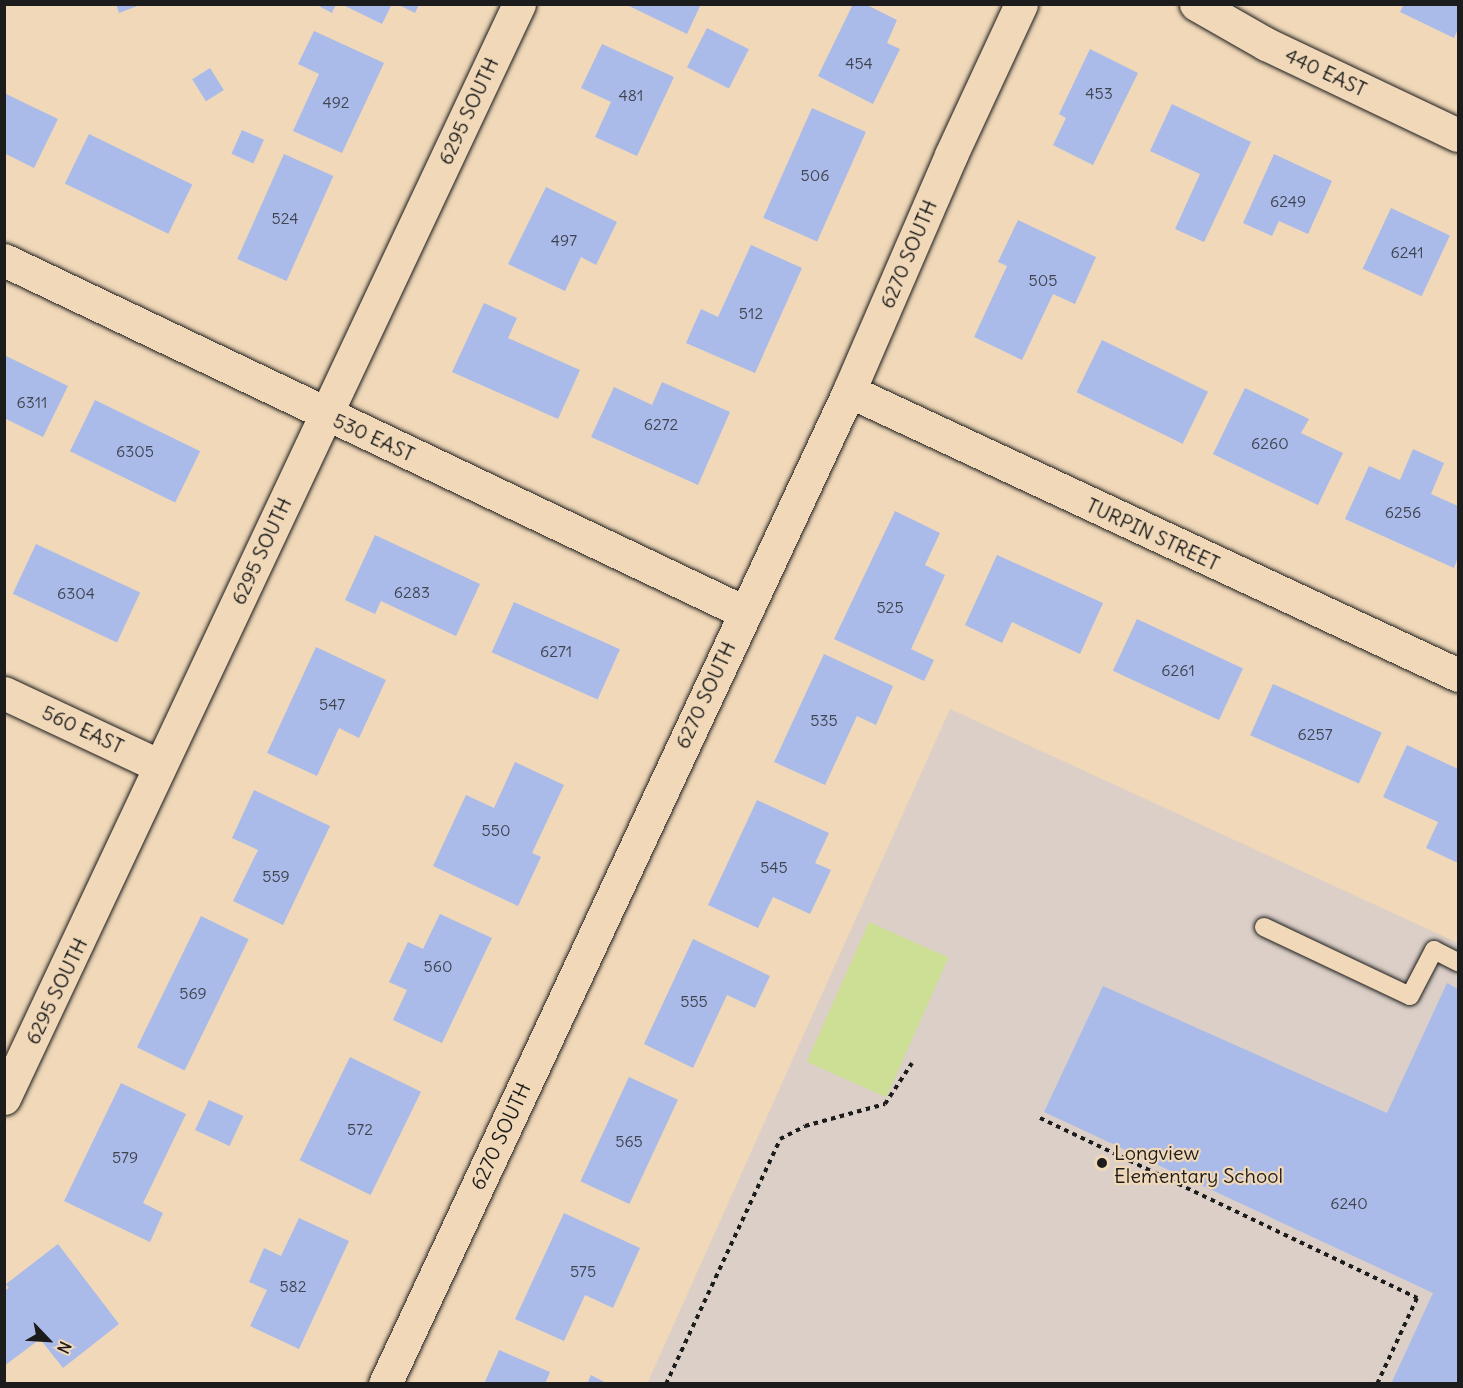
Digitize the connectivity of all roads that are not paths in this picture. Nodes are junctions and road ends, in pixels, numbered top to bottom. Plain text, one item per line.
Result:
1 (519, 4) edge
2 (1021, 4) edge
3 (1196, 4) edge
4 (1458, 135) edge
5 (4, 260) edge
6 (849, 391) junction
7 (325, 414) junction
8 (744, 612) junction
9 (1458, 675) edge
10 (4, 693) edge
11 (160, 766) junction
12 (1264, 927) dead end
13 (1458, 962) edge
14 (4, 1098) edge
15 (385, 1383) edge

1 - 7 street, 6295 SOUTH
2 - 6 street, 6270 SOUTH
3 - 4 street, 440 EAST
5 - 7 street, 530 EAST
6 - 8 street, 6270 SOUTH
6 - 9 street, TURPIN STREET
7 - 8 street, 530 EAST
7 - 11 street, 6295 SOUTH
8 - 15 street, 6270 SOUTH
10 - 11 street, 560 EAST
11 - 14 street, 6295 SOUTH
12 - 13 lane

